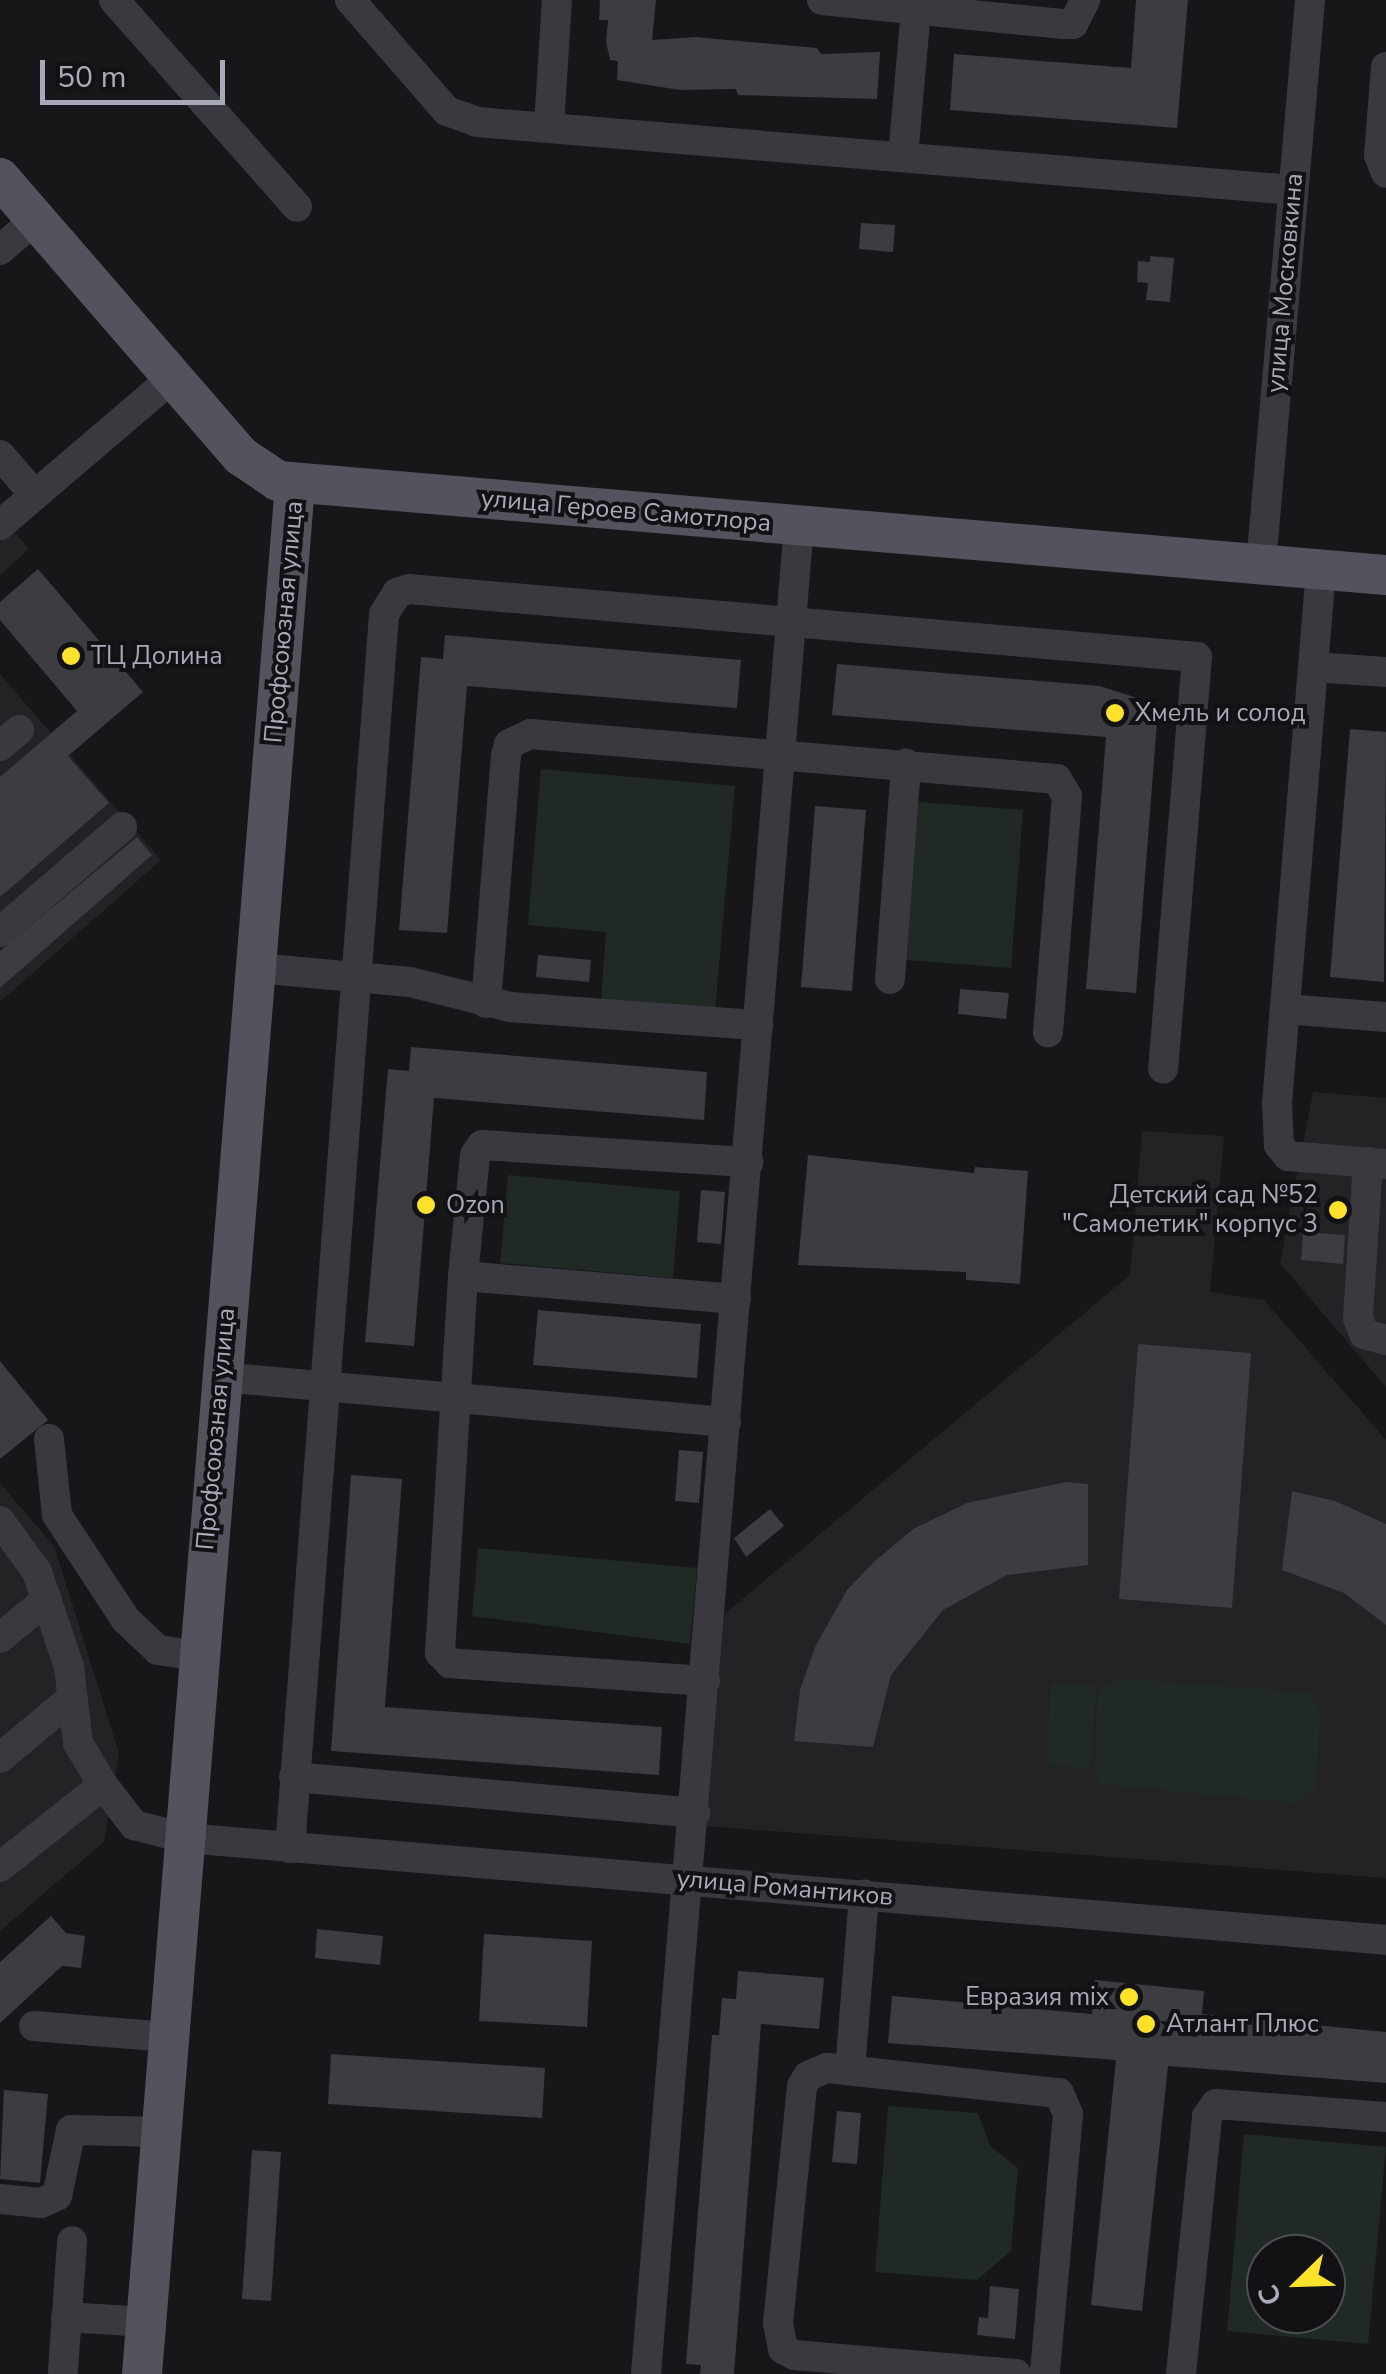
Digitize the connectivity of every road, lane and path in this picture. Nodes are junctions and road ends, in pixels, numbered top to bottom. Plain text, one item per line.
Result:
1 (114, 0) edge
2 (350, 0) edge
3 (558, 0) edge
4 (822, 0) edge
5 (1084, 0) edge
6 (1310, 0) edge
7 (917, 4) edge
8 (1386, 68) edge
9 (549, 126) junction
10 (903, 156) junction
11 (1386, 173) edge
12 (0, 178) edge
13 (1293, 190) junction
14 (297, 207) dead end
15 (36, 219) junction
16 (0, 250) edge
17 (172, 376) junction
18 (0, 455) edge
19 (295, 485) junction
20 (35, 494) junction
21 (0, 525) edge
22 (798, 525) junction
23 (1260, 565) junction
24 (1322, 570) junction
25 (1386, 575) edge
26 (790, 621) junction
27 (1314, 667) junction
28 (1386, 672) edge
29 (780, 752) junction
30 (906, 764) junction
31 (122, 827) dead end
32 (0, 932) edge
33 (256, 968) junction
34 (358, 976) junction
35 (890, 979) dead end
36 (486, 1003) junction
37 (1285, 1009) junction
38 (1386, 1017) edge
39 (758, 1026) junction
40 (1048, 1032) dead end
41 (1162, 1069) dead end
42 (748, 1162) junction
43 (1377, 1163) edge
44 (463, 1276) junction
45 (736, 1298) junction
46 (1386, 1340) edge
47 (220, 1377) junction
48 (323, 1386) junction
49 (454, 1398) junction
50 (726, 1422) junction
51 (49, 1439) dead end
52 (1, 1523) edge
53 (46, 1599) junction
54 (0, 1638) edge
55 (198, 1656) junction
56 (705, 1681) junction
57 (72, 1698) junction
58 (0, 1758) edge
59 (294, 1777) junction
60 (103, 1786) junction
61 (695, 1813) junction
62 (185, 1838) junction
63 (290, 1848) junction
64 (0, 1867) edge
65 (690, 1880) junction
66 (864, 1895) junction
67 (1386, 1940) edge
68 (34, 2026) dead end
69 (168, 2038) junction
70 (850, 2070) junction
71 (1386, 2117) edge
72 (161, 2132) junction
73 (0, 2200) edge
74 (72, 2240) dead end
75 (66, 2317) junction
76 (146, 2322) junction
77 (62, 2370) dead end
78 (142, 2374) edge
79 (646, 2374) edge
80 (1016, 2374) edge
81 (1045, 2374) edge
82 (1182, 2374) edge

1 - 14 street
2 - 9 street
3 - 9 street
4 - 7 street
5 - 7 street
6 - 13 street, улица Московкина
7 - 10 street
8 - 11 street
9 - 10 street
10 - 13 street
12 - 15 main road, улица Героев Самотлора
13 - 23 street, улица Московкина
15 - 16 street
15 - 17 main road, улица Героев Самотлора
17 - 19 main road, улица Героев Самотлора
17 - 20 street
18 - 20 street
19 - 22 main road, улица Героев Самотлора
19 - 33 main road, Профсоюзная улица
20 - 21 street
22 - 23 main road, улица Героев Самотлора
22 - 26 street
23 - 24 main road, улица Героев Самотлора
24 - 25 main road, улица Героев Самотлора
24 - 27 street
26 - 29 street
26 - 34 street
26 - 41 street
27 - 28 street
27 - 37 street
29 - 30 street
29 - 36 street
29 - 39 street
30 - 35 street
30 - 40 street
31 - 32 street
33 - 34 street
33 - 47 main road, Профсоюзная улица
34 - 36 street
34 - 48 street
36 - 39 street
37 - 38 street
37 - 43 street
39 - 42 street
42 - 44 street
42 - 45 street
43 - 46 street
44 - 45 street
44 - 49 street
45 - 50 street
47 - 48 street
47 - 55 main road, Профсоюзная улица
48 - 49 street
48 - 59 street
49 - 50 street
49 - 56 street
50 - 56 street
51 - 55 street
52 - 53 street, улица Романтиков
53 - 54 street
53 - 57 street, улица Романтиков
55 - 62 main road, Профсоюзная улица
56 - 61 street
57 - 58 street
57 - 60 street, улица Романтиков
59 - 61 street
59 - 63 street
60 - 62 street, улица Романтиков
60 - 64 street
61 - 65 street
62 - 63 street, улица Романтиков
62 - 69 main road, Профсоюзная улица
63 - 65 street, улица Романтиков
65 - 66 street, улица Романтиков
65 - 79 street
66 - 67 street, улица Романтиков
66 - 70 street
68 - 69 street
69 - 72 main road, Профсоюзная улица
70 - 80 street
70 - 81 street
71 - 82 street
72 - 73 street
72 - 76 main road, Профсоюзная улица
74 - 75 street
75 - 76 street
75 - 77 street
76 - 78 main road, Профсоюзная улица

